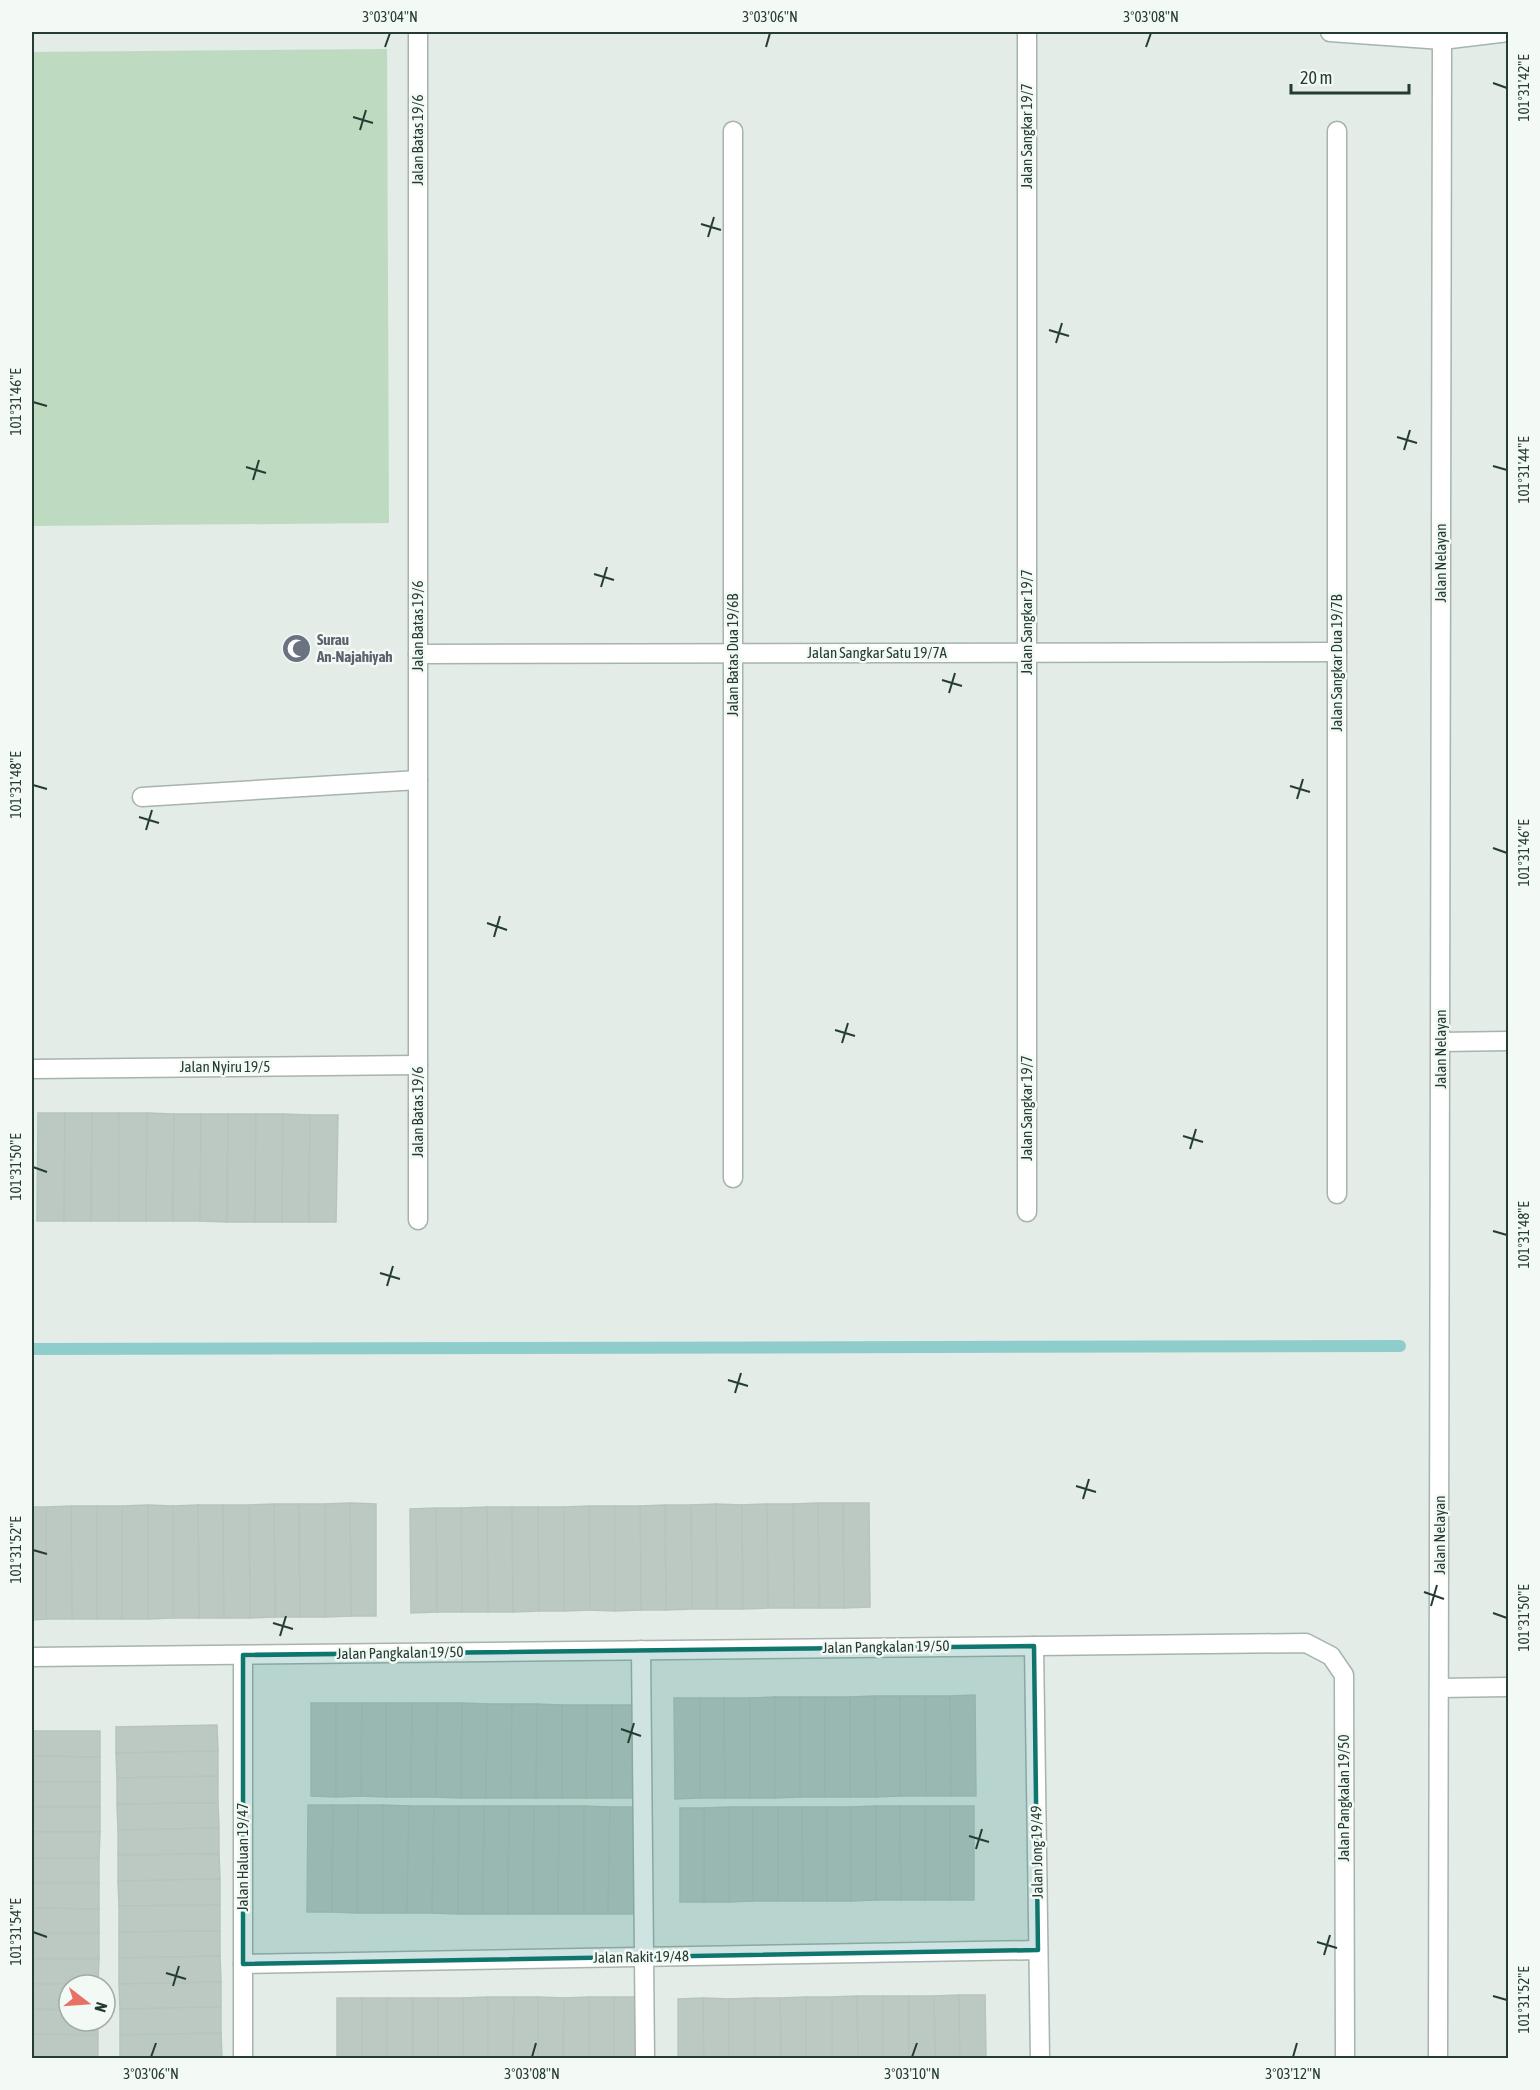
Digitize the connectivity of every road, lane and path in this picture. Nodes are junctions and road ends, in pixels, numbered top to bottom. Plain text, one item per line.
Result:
1 (418, 32) edge
2 (1027, 32) edge
3 (1330, 32) edge
4 (1509, 32) edge
5 (1442, 40) junction
6 (733, 131) dead end
7 (1337, 131) dead end
8 (1337, 652) junction
9 (1027, 653) junction
10 (418, 654) junction
11 (733, 654) junction
12 (418, 780) junction
13 (142, 796) dead end
14 (1509, 1041) edge
15 (1441, 1042) junction
16 (418, 1065) junction
17 (32, 1069) edge
18 (733, 1178) dead end
19 (1337, 1194) dead end
20 (1027, 1212) dead end
21 (418, 1220) dead end
22 (1034, 1646) junction
23 (641, 1650) junction
24 (243, 1654) junction
25 (32, 1657) edge
26 (1509, 1687) edge
27 (1439, 1688) junction
28 (1038, 1950) junction
29 (644, 1957) junction
30 (243, 1964) junction
31 (243, 2058) edge
32 (645, 2058) edge
33 (1040, 2058) edge
34 (1345, 2058) edge
35 (1438, 2058) edge

1 - 10 street, Jalan Batas 19/6
2 - 9 street, Jalan Sangkar 19/7
3 - 5 street
4 - 5 street
5 - 15 street, Jalan Nelayan
6 - 11 street, Jalan Batas Dua 19/6B
7 - 8 street, Jalan Sangkar Dua 19/7B
8 - 9 street, Jalan Sangkar Satu 19/7A
8 - 19 street, Jalan Sangkar Dua 19/7B
9 - 11 street, Jalan Sangkar Satu 19/7A
9 - 20 street, Jalan Sangkar 19/7
10 - 11 street, Jalan Sangkar Satu 19/7A
10 - 12 street, Jalan Batas 19/6
11 - 18 street, Jalan Batas Dua 19/6B
12 - 13 street
12 - 16 street, Jalan Batas 19/6
14 - 15 street
15 - 27 street, Jalan Nelayan
16 - 17 street, Jalan Nyiru 19/5
16 - 21 street, Jalan Batas 19/6
22 - 23 street, Jalan Pangkalan 19/50
22 - 28 street, Jalan Jong 19/49
22 - 34 street, Jalan Pangkalan 19/50
23 - 24 street, Jalan Pangkalan 19/50
23 - 29 street
24 - 25 street, Jalan Pangkalan 19/50
24 - 30 street, Jalan Haluan 19/47
26 - 27 street
27 - 35 street, Jalan Nelayan
28 - 29 street, Jalan Rakit 19/48
28 - 33 street, Jalan Jong 19/49
29 - 30 street, Jalan Rakit 19/48
29 - 32 street
30 - 31 street, Jalan Haluan 19/47

